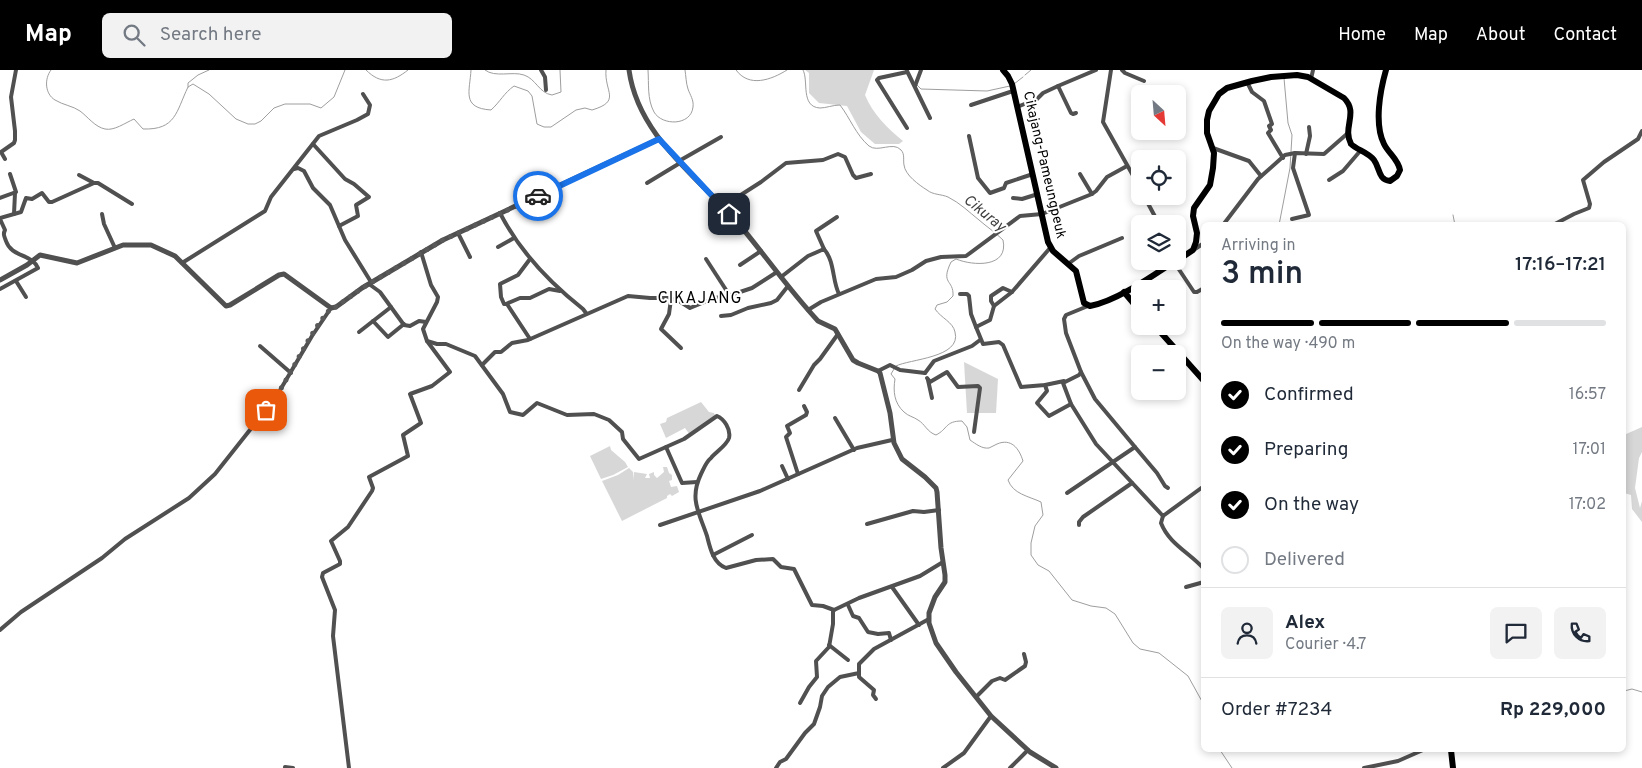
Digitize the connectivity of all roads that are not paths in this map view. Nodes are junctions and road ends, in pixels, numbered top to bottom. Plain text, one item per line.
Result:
1 (16, 70) edge
2 (540, 70) edge
3 (629, 70) edge
4 (921, 70) edge
5 (1003, 70) edge
6 (1096, 70) edge
7 (1112, 70) edge
8 (1122, 70) edge
9 (1313, 70) edge
10 (1386, 70) edge
11 (907, 71) edge
12 (1311, 79) junction
13 (1144, 81) dead end
14 (1247, 82) junction
15 (915, 84) junction
16 (1058, 86) junction
17 (1012, 87) junction
18 (546, 90) dead end
19 (363, 94) dead end
20 (971, 105) dead end
21 (1017, 107) junction
22 (1076, 113) dead end
23 (930, 118) dead end
24 (1309, 127) dead end
25 (907, 128) dead end
26 (1642, 131) edge
27 (1348, 133) junction
28 (969, 136) dead end
29 (721, 137) dead end
30 (659, 139) junction
31 (313, 144) junction
32 (1213, 148) junction
33 (1362, 150) junction
34 (1292, 153) junction
35 (1306, 154) junction
36 (1283, 158) junction
37 (6, 159) dead end
38 (680, 162) junction
39 (1127, 166) junction
40 (294, 168) junction
41 (1131, 173) edge
42 (10, 174) dead end
43 (871, 174) dead end
44 (1033, 174) junction
45 (1080, 174) dead end
46 (79, 175) dead end
47 (1262, 176) junction
48 (1329, 180) dead end
49 (94, 183) junction
50 (647, 183) dead end
51 (15, 193) junction
52 (1038, 194) junction
53 (1092, 194) junction
54 (0, 198) edge
55 (1012, 198) dead end
56 (132, 204) dead end
57 (722, 207) junction
58 (500, 213) junction
59 (14, 214) junction
60 (102, 214) dead end
61 (1042, 214) junction
62 (837, 217) dead end
63 (0, 218) edge
64 (1292, 219) dead end
65 (1226, 222) edge
66 (1558, 222) edge
67 (339, 226) junction
68 (458, 233) junction
69 (514, 238) junction
70 (1122, 238) dead end
71 (1201, 245) edge
72 (498, 247) dead end
73 (115, 248) junction
74 (1050, 248) junction
75 (824, 249) junction
76 (1193, 250) junction
77 (760, 251) junction
78 (421, 252) junction
79 (1186, 254) edge
80 (470, 257) dead end
81 (530, 259) junction
82 (706, 259) dead end
83 (32, 261) junction
84 (182, 263) junction
85 (1068, 264) junction
86 (740, 265) dead end
87 (1159, 270) edge
88 (1178, 270) edge
89 (779, 275) junction
90 (0, 280) edge
91 (16, 281) junction
92 (370, 283) junction
93 (788, 286) junction
94 (0, 289) edge
95 (1201, 290) edge
96 (560, 291) junction
97 (1012, 292) junction
98 (1124, 292) junction
99 (840, 294) junction
100 (960, 294) dead end
101 (730, 296) junction
102 (26, 297) dead end
103 (671, 299) junction
104 (1131, 300) edge
105 (508, 304) junction
106 (994, 306) junction
107 (1088, 306) junction
108 (392, 307) junction
109 (331, 308) junction
110 (808, 310) junction
111 (586, 313) junction
112 (721, 316) dead end
113 (373, 321) junction
114 (426, 322) junction
115 (404, 324) junction
116 (976, 327) junction
117 (359, 332) dead end
118 (838, 334) junction
119 (1163, 335) edge
120 (530, 339) junction
121 (980, 340) junction
122 (427, 341) junction
123 (260, 346) dead end
124 (681, 348) dead end
125 (482, 365) junction
126 (878, 371) junction
127 (1081, 372) junction
128 (291, 373) junction
129 (925, 374) junction
130 (927, 378) junction
131 (1201, 378) edge
132 (1064, 381) junction
133 (1045, 385) junction
134 (799, 390) dead end
135 (932, 398) dead end
136 (1071, 404) junction
137 (804, 406) dead end
138 (835, 418) dead end
139 (974, 432) dead end
140 (892, 440) junction
141 (666, 447) junction
142 (1135, 447) junction
143 (854, 450) junction
144 (1112, 462) junction
145 (782, 466) dead end
146 (798, 474) junction
147 (788, 479) junction
148 (697, 482) junction
149 (1132, 483) junction
150 (1168, 488) dead end
151 (1199, 489) joint
152 (1201, 491) edge
153 (1067, 493) dead end
154 (939, 510) junction
155 (697, 513) junction
156 (1163, 516) junction
157 (867, 524) dead end
158 (660, 525) dead end
159 (1078, 525) dead end
160 (752, 535) dead end
161 (713, 555) junction
162 (943, 562) junction
163 (1201, 566) edge
164 (1201, 583) edge
165 (892, 587) junction
166 (1186, 587) dead end
167 (848, 605) junction
168 (833, 611) junction
169 (929, 620) junction
170 (919, 625) junction
171 (0, 630) edge
172 (891, 640) junction
173 (829, 645) junction
174 (1024, 654) dead end
175 (848, 660) dead end
176 (859, 673) junction
177 (976, 696) junction
178 (876, 699) dead end
179 (800, 703) dead end
180 (991, 716) junction
181 (1028, 750) junction
182 (1418, 752) edge
183 (1450, 752) edge
184 (286, 767) edge
185 (293, 768) edge
186 (349, 768) edge
187 (776, 768) edge
188 (943, 768) edge
189 (1010, 768) edge
190 (1054, 768) edge
191 (1364, 768) edge
192 (1453, 768) edge

1 - 37 street
2 - 18 street
3 - 30 street
4 - 15 street
5 - 17 main road, Cikajang-Pameungpeuk
6 - 16 street
7 - 39 street
8 - 13 street
9 - 12 street
10 - 33 main road
11 - 15 street
11 - 25 street
12 - 14 main road
12 - 27 main road
14 - 32 main road
14 - 36 street
15 - 23 street
16 - 21 street
16 - 22 street
17 - 20 street
17 - 21 main road, Cikajang-Pameungpeuk
19 - 31 street
21 - 44 main road, Cikajang-Pameungpeuk
24 - 35 street
26 - 66 street
27 - 33 main road
27 - 35 street
28 - 44 street
29 - 38 street
30 - 38 street
30 - 58 street
31 - 40 street
31 - 67 street
32 - 47 street
32 - 76 main road
33 - 48 street
34 - 35 street
34 - 36 street
34 - 64 street
36 - 47 street
38 - 50 street
38 - 57 street
39 - 41 street
39 - 53 street
40 - 67 street
40 - 84 street
42 - 51 street
43 - 57 street
44 - 52 main road, Cikajang-Pameungpeuk
45 - 53 street
46 - 49 street
47 - 65 street
49 - 56 street
49 - 59 street
51 - 54 street
51 - 59 street
52 - 55 street
52 - 61 main road, Cikajang-Pameungpeuk
53 - 61 street
57 - 77 street
58 - 68 street
58 - 69 street
59 - 63 street
60 - 73 street
61 - 74 main road, Cikajang-Pameungpeuk
61 - 99 street
62 - 75 street
63 - 83 street
67 - 92 street
68 - 78 street
68 - 80 street
69 - 72 street
69 - 81 street
70 - 85 street
71 - 76 street
73 - 83 street
73 - 84 street
74 - 85 main road, Cikajang-Pameungpeuk
74 - 97 street
75 - 89 street
75 - 99 street
76 - 79 main road
77 - 86 street
77 - 89 street
78 - 92 street
78 - 114 street
81 - 96 street
81 - 105 street
82 - 101 street
83 - 90 street
83 - 91 street
84 - 109 street
85 - 107 main road, Cikajang-Pameungpeuk
87 - 98 main road
88 - 95 street
89 - 93 street
89 - 101 street
91 - 94 street
91 - 102 street
92 - 108 street
92 - 109 street
93 - 110 street
93 - 112 street
96 - 105 street
96 - 111 street
97 - 106 street
97 - 106 street
98 - 104 main road
98 - 107 main road
99 - 110 street
100 - 116 street
101 - 103 street
103 - 111 street
103 - 124 street
105 - 120 street
106 - 116 street
107 - 127 street
108 - 113 street
108 - 115 street
109 - 128 street
110 - 118 street
111 - 120 street
113 - 115 street
113 - 117 street
114 - 115 street
114 - 122 street
116 - 121 street
118 - 126 street
118 - 134 street
119 - 131 main road
120 - 125 street
121 - 129 street
121 - 133 street
122 - 125 street
122 - 186 street
123 - 128 street
125 - 141 street
126 - 129 street
126 - 140 street
127 - 132 street
127 - 142 street
128 - 171 street
129 - 130 street
130 - 135 street
130 - 139 street
132 - 133 street
132 - 136 street
133 - 136 street
136 - 144 street
137 - 146 street
138 - 143 street
140 - 143 street
140 - 154 street
141 - 148 street
141 - 148 street
142 - 144 street
142 - 150 street
143 - 146 street
144 - 149 street
144 - 153 street
145 - 147 street
146 - 147 street
147 - 155 street
148 - 155 street
149 - 156 street
149 - 159 street
151 - 152 street
151 - 156 street
154 - 157 street
154 - 162 street
155 - 158 street
155 - 161 street
156 - 163 street
160 - 161 street
161 - 168 street
162 - 165 street
162 - 169 street
164 - 166 street
165 - 167 street
165 - 170 street
167 - 168 street
167 - 172 street
168 - 173 street
169 - 170 street
169 - 177 street
170 - 172 street
172 - 176 street
173 - 175 street
173 - 179 street
174 - 177 street
176 - 178 street
176 - 187 street
177 - 180 street
180 - 181 street
180 - 188 street
181 - 189 street
181 - 190 street
182 - 191 street
183 - 192 main road
184 - 185 street

